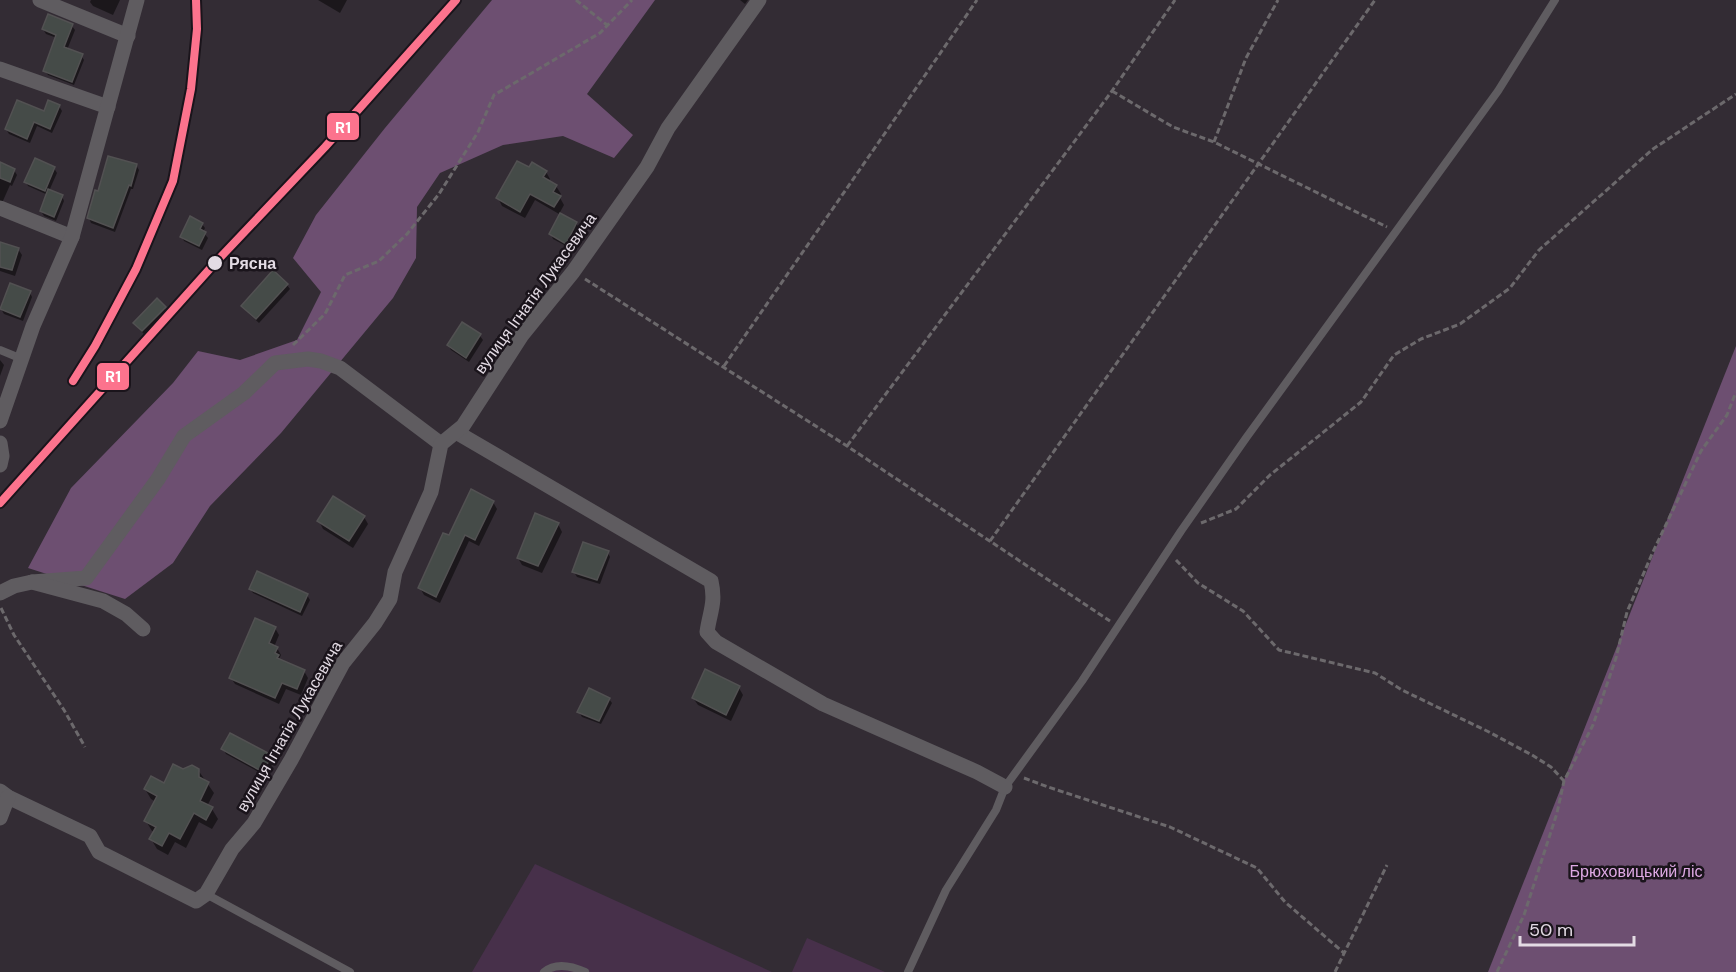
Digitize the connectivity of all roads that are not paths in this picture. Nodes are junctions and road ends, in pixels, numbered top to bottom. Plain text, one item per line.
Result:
1 (40, 0) edge
2 (137, 0) edge
3 (759, 0) edge
4 (1555, 0) edge
5 (128, 36) junction
6 (0, 69) edge
7 (108, 107) junction
8 (0, 208) edge
9 (72, 237) junction
10 (0, 350) edge
11 (22, 359) junction
12 (0, 421) edge
13 (456, 432) junction
14 (0, 443) edge
15 (441, 444) junction
16 (0, 465) edge
17 (32, 582) junction
18 (0, 593) edge
19 (143, 629) dead end
20 (1005, 787) junction
21 (4, 794) edge
22 (0, 818) edge
23 (206, 894) junction
24 (350, 972) edge
25 (544, 972) edge
26 (585, 972) edge
27 (908, 972) edge

1 - 5 street
2 - 5 street
3 - 13 street, вулиця Ігнатія Лукасевича
4 - 20 lane
5 - 7 street
6 - 7 street
7 - 9 street
8 - 9 street
9 - 11 street
10 - 11 lane
11 - 12 street
13 - 15 street, вулиця Ігнатія Лукасевича
13 - 20 street
14 - 16 street
15 - 17 street
15 - 23 street, вулиця Ігнатія Лукасевича
17 - 18 street
17 - 19 street
20 - 27 lane
21 - 22 street
21 - 23 street
23 - 24 lane
25 - 26 lane

